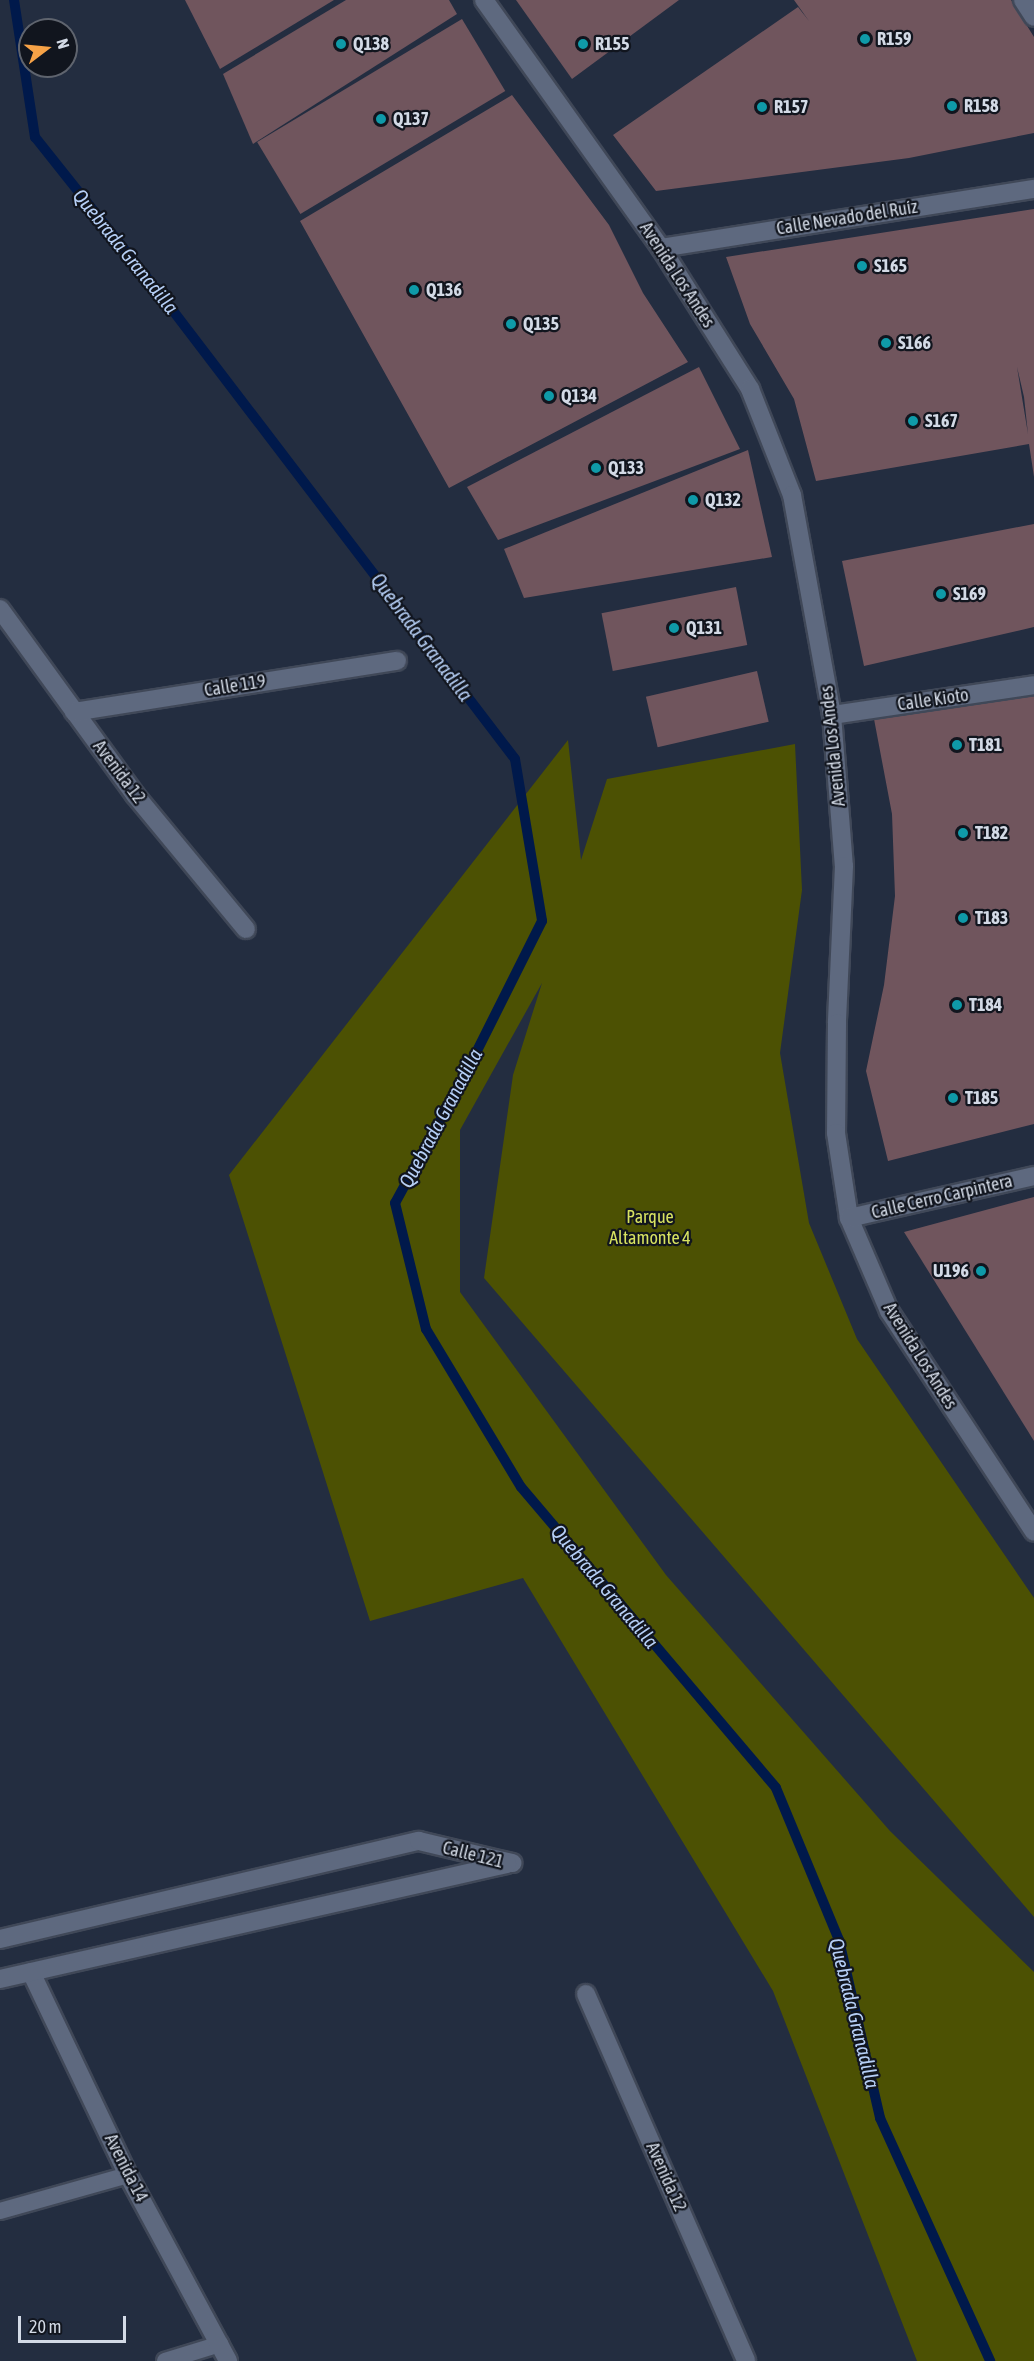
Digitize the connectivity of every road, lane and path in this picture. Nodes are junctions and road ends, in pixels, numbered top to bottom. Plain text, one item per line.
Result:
1 (484, 0) edge
2 (1023, 0) edge
3 (1034, 16) edge
4 (1034, 189) edge
5 (661, 248) junction
6 (0, 609) edge
7 (397, 661) dead end
8 (1034, 685) edge
9 (74, 712) junction
10 (832, 715) junction
11 (246, 929) dead end
12 (1034, 1176) edge
13 (849, 1218) junction
14 (1034, 1532) edge
15 (0, 1939) edge
16 (31, 1972) junction
17 (0, 1980) edge
18 (586, 1994) dead end
19 (128, 2175) junction
20 (0, 2211) edge
21 (220, 2344) junction
22 (165, 2361) edge
23 (228, 2361) edge
24 (746, 2361) edge

1 - 5 street, Avenida Los Andes
2 - 3 street
4 - 5 street, Calle Nevado del Ruíz
5 - 10 street, Avenida Los Andes
6 - 9 street, Avenida 12
7 - 9 street, Calle 119
8 - 10 street, Calle Kioto
9 - 11 street, Avenida 12
10 - 13 street, Avenida Los Andes
12 - 13 street, Calle Cerro Carpintera
13 - 14 street, Avenida Los Andes
15 - 16 street, Calle 121
16 - 17 street, Calle 121
16 - 19 street, Avenida 14
18 - 24 street, Avenida 12
19 - 20 lane
19 - 21 street, Avenida 14
21 - 22 lane
21 - 23 street, Avenida 14

